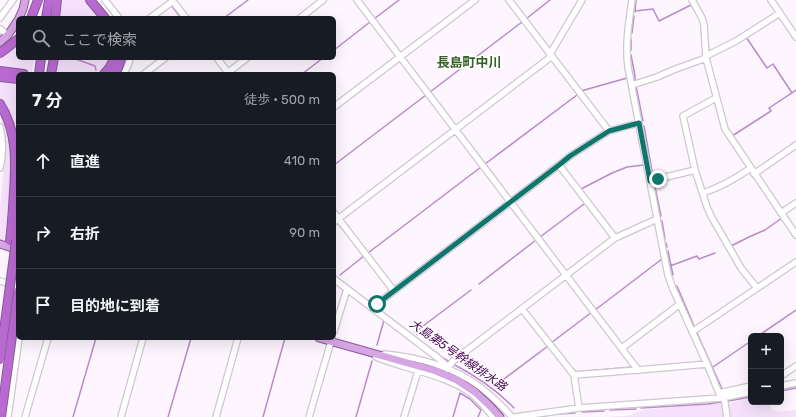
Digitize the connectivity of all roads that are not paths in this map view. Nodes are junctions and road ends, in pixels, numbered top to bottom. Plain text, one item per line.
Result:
1 (12, 0) edge
2 (25, 0) edge
3 (38, 0) edge
4 (49, 0) edge
5 (57, 0) edge
6 (90, 0) edge
7 (105, 0) edge
8 (324, 0) edge
9 (357, 0) edge
10 (475, 0) edge
11 (508, 0) edge
12 (582, 0) edge
13 (632, 0) edge
14 (692, 0) edge
15 (771, 0) edge
16 (172, 1) edge
17 (780, 12) junction
18 (20, 16) edge
19 (32, 16) edge
20 (46, 16) edge
21 (55, 16) edge
22 (103, 16) edge
23 (117, 16) edge
24 (153, 16) edge
25 (184, 16) edge
26 (303, 16) edge
27 (0, 18) edge
28 (16, 22) edge
29 (0, 29) edge
30 (8, 35) junction
31 (796, 36) edge
32 (16, 41) edge
33 (0, 42) edge
34 (0, 53) edge
35 (551, 55) junction
36 (400, 57) junction
37 (706, 57) junction
38 (41, 60) edge
39 (50, 60) edge
40 (53, 60) edge
41 (113, 60) edge
42 (120, 60) edge
43 (130, 60) edge
44 (162, 60) edge
45 (218, 60) edge
46 (245, 60) edge
47 (0, 71) edge
48 (39, 72) edge
49 (50, 72) edge
50 (106, 72) edge
51 (115, 72) edge
52 (125, 72) edge
53 (147, 72) edge
54 (227, 72) edge
55 (230, 72) edge
56 (16, 73) edge
57 (0, 77) edge
58 (16, 79) edge
59 (632, 85) junction
60 (716, 98) junction
61 (0, 104) edge
62 (336, 105) edge
63 (639, 123) junction
64 (0, 127) edge
65 (456, 129) junction
66 (609, 131) junction
67 (796, 145) edge
68 (559, 165) junction
69 (0, 168) edge
70 (751, 168) junction
71 (695, 170) junction
72 (754, 174) junction
73 (650, 181) junction
74 (702, 193) junction
75 (511, 202) junction
76 (796, 203) edge
77 (781, 214) junction
78 (657, 219) junction
79 (336, 220) edge
80 (16, 231) edge
81 (796, 235) edge
82 (615, 238) junction
83 (13, 241) junction
84 (0, 244) edge
85 (16, 249) edge
86 (796, 262) edge
87 (566, 275) junction
88 (0, 281) edge
89 (336, 281) edge
90 (16, 285) edge
91 (757, 288) junction
92 (347, 289) junction
93 (394, 291) junction
94 (680, 304) junction
95 (16, 307) edge
96 (375, 307) junction
97 (522, 309) junction
98 (336, 325) edge
99 (692, 332) junction
100 (19, 340) edge
101 (47, 340) edge
102 (143, 340) edge
103 (237, 340) edge
104 (331, 340) edge
105 (622, 348) junction
106 (368, 352) junction
107 (0, 360) edge
108 (707, 364) junction
109 (449, 366) junction
110 (796, 366) edge
111 (638, 370) junction
112 (418, 371) junction
113 (784, 374) edge
114 (574, 375) junction
115 (0, 378) edge
116 (796, 383) edge
117 (12, 385) junction
118 (784, 385) edge
119 (748, 387) edge
120 (748, 392) edge
121 (721, 396) junction
122 (579, 408) junction
123 (1, 417) edge
124 (8, 417) edge
125 (25, 417) edge
126 (121, 417) edge
127 (216, 417) edge
128 (310, 417) edge
129 (404, 417) edge
130 (493, 417) edge
131 (500, 417) edge
132 (514, 417) edge
133 (727, 417) edge

1 - 27 street
2 - 18 main road
3 - 19 highway
4 - 20 highway
5 - 21 highway
6 - 22 highway
7 - 23 street
8 - 26 street
9 - 36 street
10 - 36 street
11 - 35 street
12 - 35 street
13 - 59 street
14 - 37 street
15 - 17 street
16 - 24 street
16 - 25 street
17 - 31 street
17 - 37 street
28 - 30 main road
29 - 30 street
30 - 33 main road
32 - 34 highway
35 - 65 street
35 - 66 street
36 - 62 street
36 - 65 street
37 - 59 street
37 - 60 street
38 - 48 highway
39 - 49 highway
40 - 49 highway
41 - 50 highway
42 - 51 highway
43 - 52 street
44 - 53 street
45 - 54 street
46 - 55 street
47 - 56 highway
57 - 58 highway
59 - 63 street
60 - 70 street
60 - 71 street
61 - 83 highway
63 - 66 street
63 - 73 street
64 - 69 street
65 - 75 street
65 - 79 street
66 - 68 street
67 - 72 street
68 - 75 street
68 - 82 street
70 - 72 street
70 - 74 street
71 - 73 street
71 - 74 street
72 - 77 street
73 - 78 street
74 - 91 street
75 - 87 street
75 - 93 street
76 - 77 street
77 - 81 street
78 - 82 street
78 - 94 street
79 - 93 street
80 - 83 highway
82 - 87 street
83 - 107 highway, bridge
84 - 85 main road
86 - 91 street
87 - 97 street
87 - 105 street
88 - 90 street
89 - 92 street
91 - 99 street
92 - 96 street
92 - 98 street
93 - 96 street
94 - 99 street
94 - 105 street
95 - 123 highway, bridge
96 - 109 street
97 - 109 street
97 - 114 street
99 - 108 street
100 - 117 street
101 - 125 street
102 - 126 street
103 - 127 street
104 - 106 main road
104 - 128 street
105 - 111 street
106 - 109 street
106 - 112 street
106 - 131 main road
108 - 111 street
108 - 121 street
109 - 132 street
110 - 113 street
111 - 114 street
112 - 129 street
112 - 130 street
114 - 122 street
115 - 117 street
116 - 118 street
117 - 124 street
119 - 121 street
120 - 121 street
121 - 122 street
121 - 133 street
122 - 132 street

